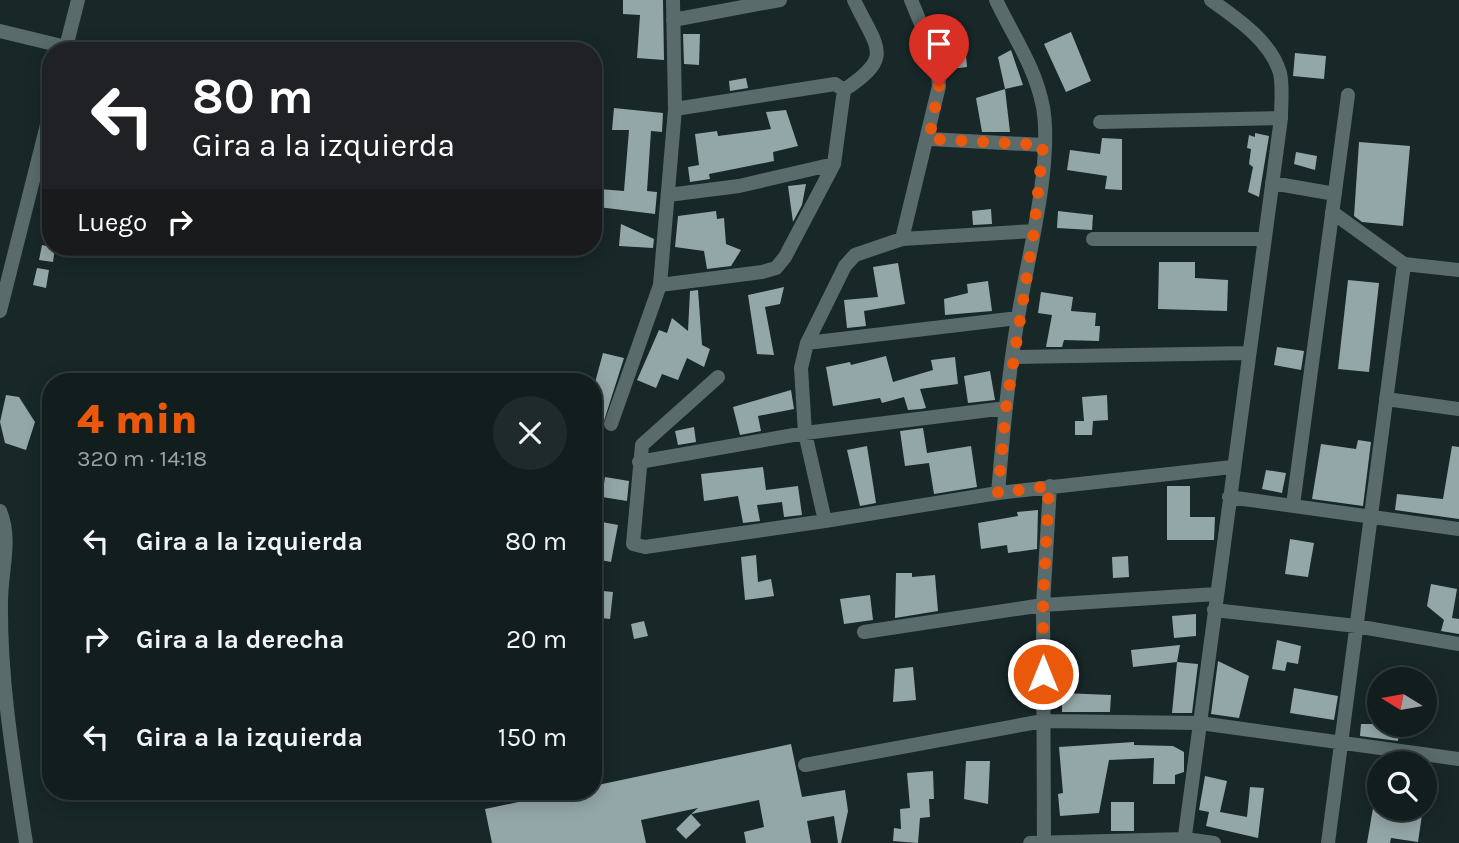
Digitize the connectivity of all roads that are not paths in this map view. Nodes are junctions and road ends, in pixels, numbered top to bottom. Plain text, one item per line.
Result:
1 (78, 0) edge
2 (673, 0) edge
3 (780, 0) edge
4 (854, 0) edge
5 (911, 0) edge
6 (996, 0) edge
7 (1211, 0) edge
8 (673, 20) junction
9 (0, 32) edge
10 (68, 42) edge
11 (42, 43) edge
12 (844, 90) junction
13 (1348, 95) dead end
14 (675, 109) junction
15 (1281, 118) junction
16 (1100, 121) dead end
17 (929, 139) junction
18 (42, 144) edge
19 (1043, 145) junction
20 (834, 164) junction
21 (1272, 183) junction
22 (1335, 194) junction
23 (668, 195) junction
24 (1332, 212) junction
25 (1034, 231) junction
26 (902, 239) junction
27 (1093, 239) dead end
28 (1264, 239) junction
29 (1404, 264) junction
30 (1459, 270) edge
31 (660, 285) junction
32 (0, 311) edge
33 (1018, 318) junction
34 (807, 343) junction
35 (1248, 354) junction
36 (1013, 357) junction
37 (718, 377) dead end
38 (1386, 399) junction
39 (1006, 408) junction
40 (1459, 409) edge
41 (611, 424) dead end
42 (805, 433) junction
43 (639, 462) junction
44 (1233, 467) junction
45 (1049, 486) junction
46 (998, 493) junction
47 (1228, 497) junction
48 (1293, 505) junction
49 (0, 511) edge
50 (1371, 518) junction
51 (825, 521) junction
52 (1459, 529) edge
53 (1216, 594) junction
54 (1043, 605) junction
55 (1214, 610) junction
56 (1356, 626) junction
57 (864, 632) dead end
58 (1459, 644) edge
59 (1043, 720) junction
60 (1200, 723) junction
61 (1341, 744) junction
62 (1459, 759) edge
63 (805, 765) dead end
64 (1184, 841) edge
65 (1039, 842) edge
66 (26, 843) edge
67 (1214, 843) edge
68 (1328, 843) edge

1 - 10 street
2 - 8 street
3 - 8 street
4 - 12 street
5 - 17 street
6 - 19 street
7 - 15 street
8 - 14 street
9 - 11 street
12 - 14 street
12 - 20 street
13 - 22 street
14 - 23 street
15 - 16 street
15 - 21 street
17 - 19 street
17 - 26 street
18 - 32 street
19 - 25 street
20 - 23 street
20 - 31 street
21 - 22 street
21 - 28 street
22 - 24 street
23 - 31 street
24 - 29 street
24 - 48 street
25 - 26 street
25 - 33 street
26 - 34 street
27 - 28 street
28 - 35 street
29 - 30 street
29 - 38 street
31 - 41 street
33 - 34 street
33 - 36 street
34 - 42 street
35 - 36 street
35 - 44 street
36 - 39 street
37 - 43 street
38 - 40 street
38 - 50 street
39 - 42 street
39 - 46 street
42 - 43 street
42 - 51 street
43 - 51 street
44 - 45 street
44 - 47 street
45 - 46 street
45 - 54 street
46 - 51 street
47 - 48 street
47 - 53 street
48 - 50 street
49 - 66 street
50 - 52 street
50 - 56 street
53 - 54 street
53 - 55 street
54 - 57 street
54 - 59 street
55 - 56 street
55 - 60 street
56 - 58 street
56 - 61 street
59 - 60 street
59 - 63 street
59 - 65 street
60 - 61 street
60 - 64 street
61 - 62 street
61 - 68 street
64 - 65 street
64 - 67 street

